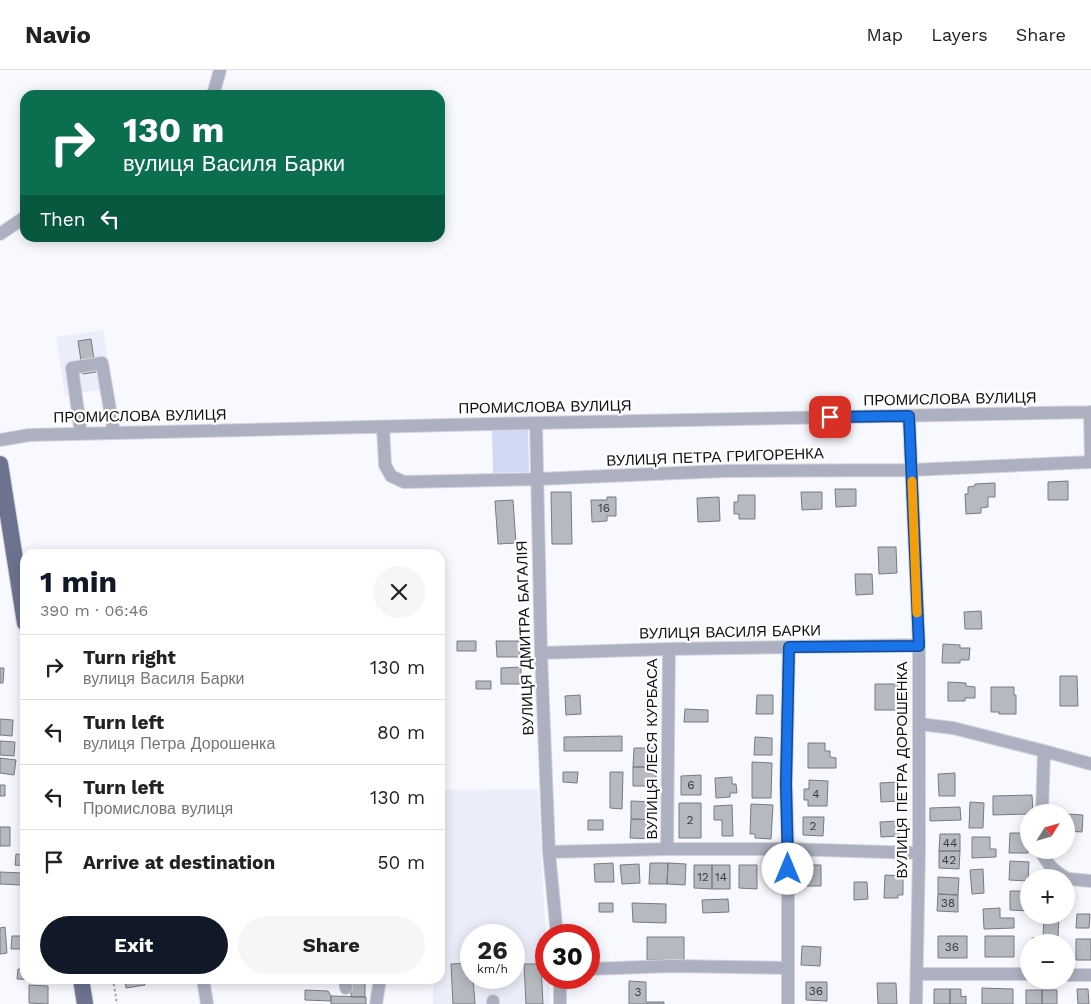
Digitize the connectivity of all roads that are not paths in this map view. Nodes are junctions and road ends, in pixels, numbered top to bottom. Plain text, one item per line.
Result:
1 (220, 70) edge
2 (214, 90) edge
3 (20, 220) edge
4 (0, 234) edge
5 (1091, 412) edge
6 (909, 416) junction
7 (536, 423) junction
8 (383, 427) junction
9 (114, 433) junction
10 (81, 434) junction
11 (0, 440) edge
12 (1091, 462) edge
13 (0, 464) edge
14 (911, 470) junction
15 (538, 479) junction
16 (20, 591) edge
17 (919, 646) junction
18 (789, 647) junction
19 (669, 649) junction
20 (541, 653) junction
21 (919, 724) junction
22 (1044, 751) junction
23 (1091, 764) edge
24 (1042, 804) edge
25 (667, 849) junction
26 (788, 849) junction
27 (549, 852) junction
28 (919, 853) junction
29 (1075, 879) edge
30 (1091, 881) edge
31 (556, 924) edge
32 (788, 968) junction
33 (600, 969) edge
34 (918, 974) junction
35 (1020, 974) edge
36 (1075, 974) edge
37 (1091, 975) edge
38 (82, 984) edge
39 (204, 984) edge
40 (379, 984) edge
41 (560, 989) edge
42 (85, 1004) edge
43 (207, 1004) edge
44 (376, 1004) edge
45 (560, 1004) edge
46 (788, 1004) edge
47 (916, 1004) edge

1 - 2 street
3 - 4 street
5 - 6 street, ПРОМИСЛОВА ВУЛИЦЯ
5 - 12 street
6 - 7 street, ПРОМИСЛОВА ВУЛИЦЯ
6 - 14 street, ВУЛИЦЯ ПЕТРА ДОРОШЕНКА
7 - 8 street, ПРОМИСЛОВА ВУЛИЦЯ
7 - 15 street, ВУЛИЦЯ ДМИТРА БАГАЛІЯ
8 - 9 street, ПРОМИСЛОВА ВУЛИЦЯ
8 - 15 street, ВУЛИЦЯ ПЕТРА ГРИГОРЕНКА
9 - 10 street, ПРОМИСЛОВА ВУЛИЦЯ
9 - 10 street
10 - 11 street, ПРОМИСЛОВА ВУЛИЦЯ
12 - 14 street, ВУЛИЦЯ ПЕТРА ГРИГОРЕНКА
13 - 16 main road
14 - 15 street, ВУЛИЦЯ ПЕТРА ГРИГОРЕНКА
14 - 17 street, ВУЛИЦЯ ПЕТРА ДОРОШЕНКА
15 - 20 street, ВУЛИЦЯ ДМИТРА БАГАЛІЯ
17 - 18 street, ВУЛИЦЯ ВАСИЛЯ БАРКИ
17 - 21 street, ВУЛИЦЯ ПЕТРА ДОРОШЕНКА
18 - 19 street, ВУЛИЦЯ ВАСИЛЯ БАРКИ
18 - 26 street
19 - 20 street, ВУЛИЦЯ ВАСИЛЯ БАРКИ
19 - 25 street, ВУЛИЦЯ ЛЕСЯ КУРБАСА
20 - 27 street, ВУЛИЦЯ ДМИТРА БАГАЛІЯ
21 - 22 street
21 - 28 street, ВУЛИЦЯ ПЕТРА ДОРОШЕНКА
22 - 23 street
22 - 24 street
25 - 26 street
25 - 27 street
26 - 28 street
26 - 32 street
27 - 31 street, ВУЛИЦЯ ДМИТРА БАГАЛІЯ
28 - 34 street, ВУЛИЦЯ ПЕТРА ДОРОШЕНКА
29 - 30 street
32 - 33 street
32 - 46 street
34 - 35 street
34 - 47 street, ВУЛИЦЯ ПЕТРА ДОРОШЕНКА
36 - 37 street
38 - 42 main road
39 - 43 street
40 - 44 street
41 - 45 street

